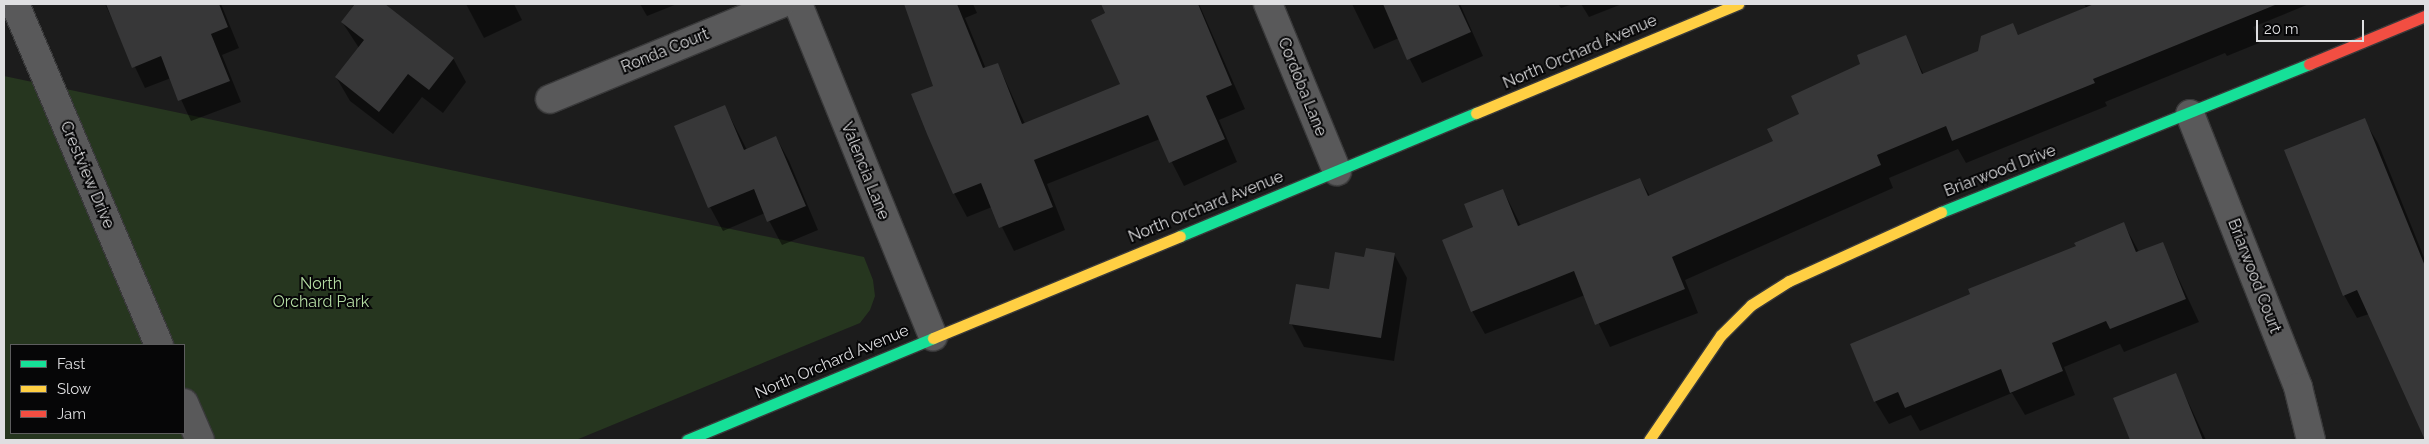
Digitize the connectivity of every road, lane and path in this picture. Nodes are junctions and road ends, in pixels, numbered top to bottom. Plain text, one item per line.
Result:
1 (15, 4) edge
2 (781, 4) edge
3 (798, 4) edge
4 (1268, 4) edge
5 (1738, 4) edge
6 (2425, 16) edge
7 (550, 98) dead end
8 (2190, 114) junction
9 (1337, 171) junction
10 (934, 337) junction
11 (159, 344) edge
12 (185, 405) edge
13 (200, 440) edge
14 (687, 440) edge
15 (1649, 440) edge
16 (2311, 440) edge

1 - 11 street, Crestview Drive
2 - 7 street, Ronda Court
3 - 10 street, Valencia Lane
4 - 9 street, Cordoba Lane
5 - 9 street, North Orchard Avenue
6 - 8 street, Briarwood Drive
8 - 15 street, Briarwood Drive
8 - 16 street, Briarwood Court
9 - 10 street, North Orchard Avenue
10 - 14 street, North Orchard Avenue
12 - 13 street

